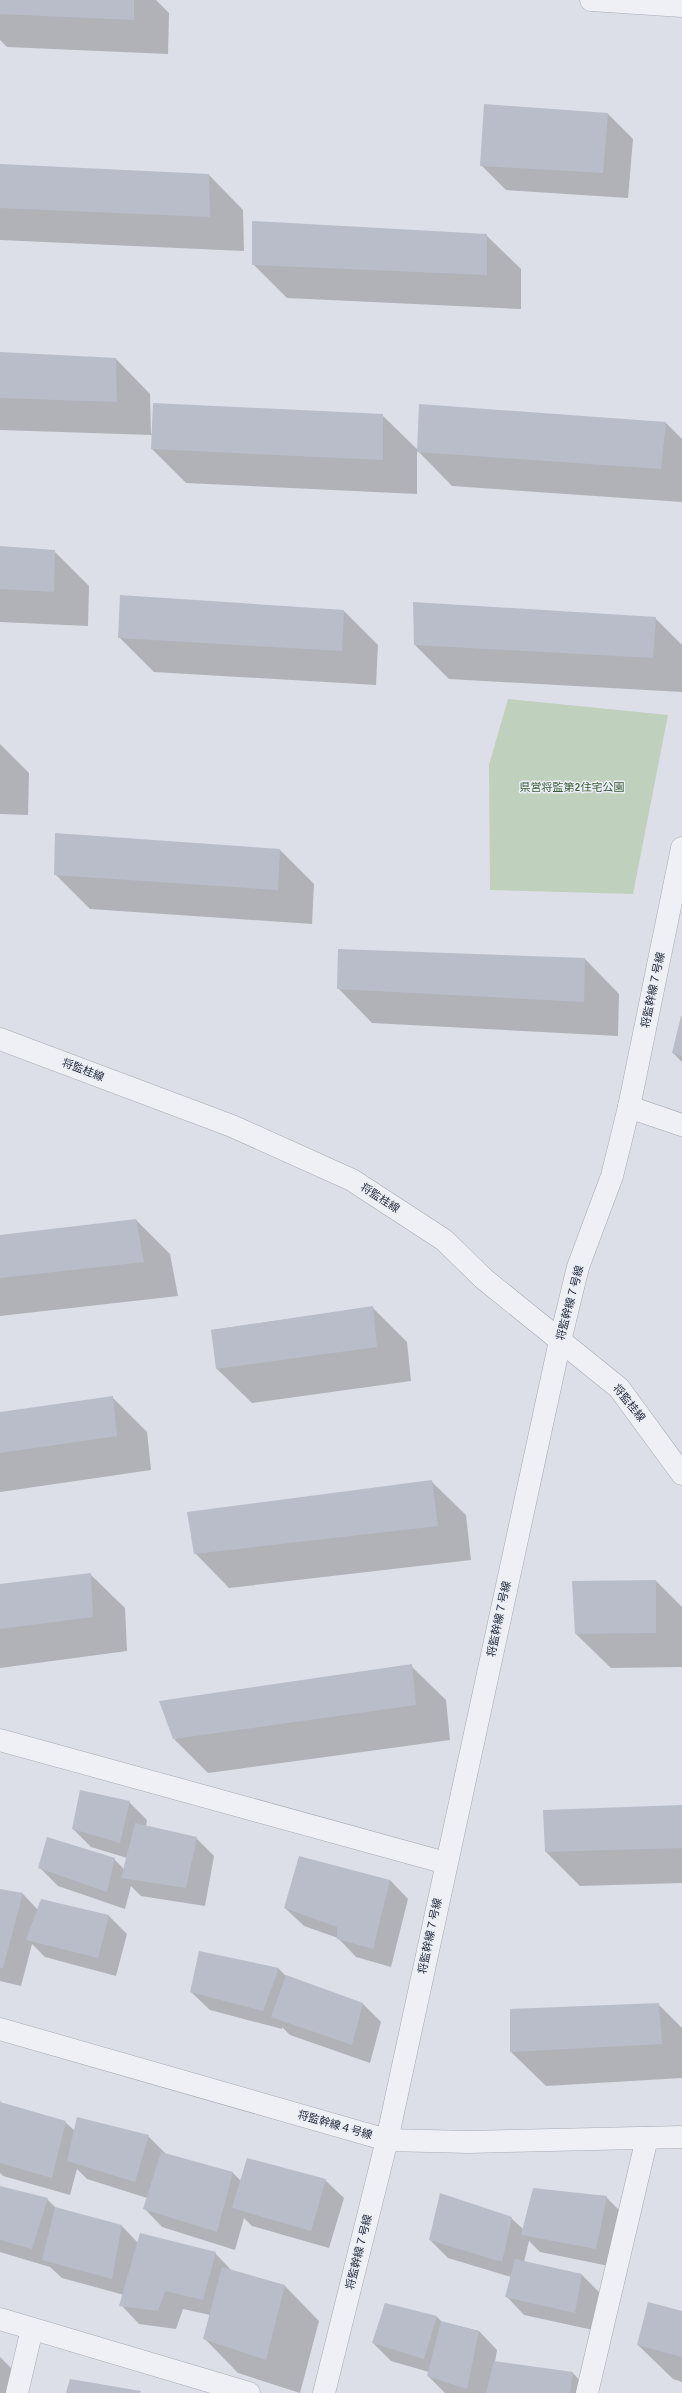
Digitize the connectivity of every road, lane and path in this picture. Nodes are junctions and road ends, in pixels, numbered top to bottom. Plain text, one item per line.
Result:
1 (590, 0) edge
2 (682, 6) edge
3 (682, 848) edge
4 (0, 1039) edge
5 (629, 1107) junction
6 (682, 1125) edge
7 (560, 1341) junction
8 (682, 1474) edge
9 (0, 1740) edge
10 (446, 1863) junction
11 (0, 2029) edge
12 (682, 2136) edge
13 (647, 2138) junction
14 (388, 2140) junction
15 (0, 2319) edge
16 (32, 2329) junction
17 (17, 2393) edge
18 (249, 2393) edge
19 (324, 2393) edge
20 (587, 2393) edge

1 - 2 street
3 - 5 street, 将監幹線７号線
4 - 7 street, 将監桂線
5 - 6 street
5 - 7 street, 将監幹線７号線
7 - 8 street, 将監桂線
7 - 10 street, 将監幹線７号線
9 - 10 street
10 - 14 street, 将監幹線７号線
11 - 14 street, 将監幹線４号線
12 - 13 street, 将監幹線４号線
13 - 14 street, 将監幹線４号線
13 - 20 street
14 - 19 street, 将監幹線７号線
15 - 16 street
16 - 17 street
16 - 18 street

